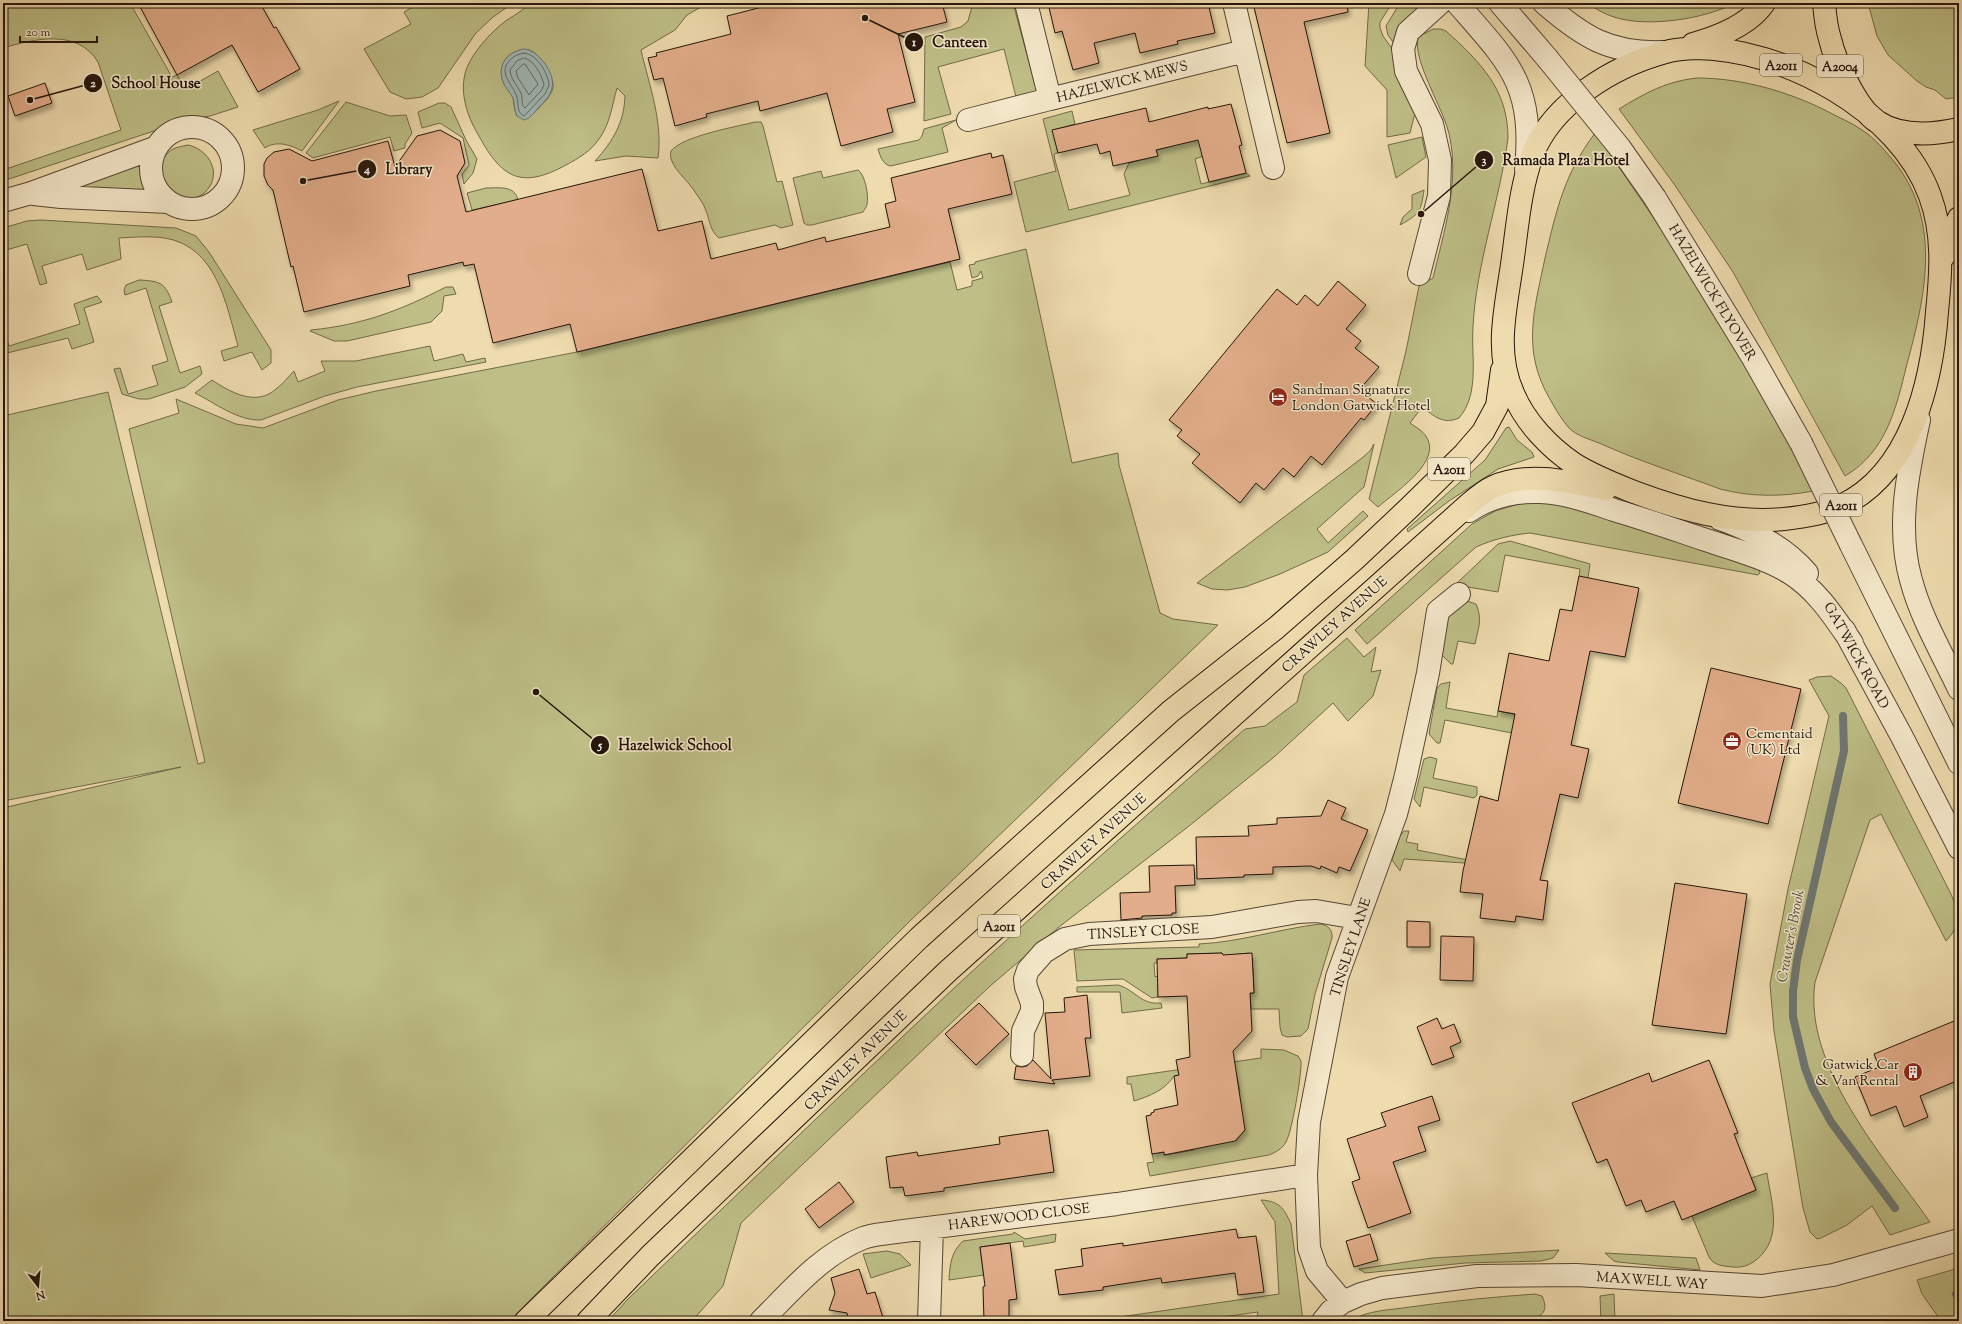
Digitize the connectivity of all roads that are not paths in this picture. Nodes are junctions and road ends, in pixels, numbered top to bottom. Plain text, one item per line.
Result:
1 (1026, 3) edge
2 (1234, 3) edge
3 (1440, 3) edge
4 (1457, 3) edge
5 (1500, 3) edge
6 (1544, 3) edge
7 (1764, 3) edge
8 (1824, 3) edge
9 (1245, 51) junction
10 (1670, 51) junction
11 (1050, 99) junction
12 (968, 120) dead end
13 (1875, 120) junction
14 (1959, 129) edge
15 (157, 147) junction
16 (1273, 168) dead end
17 (1524, 185) junction
18 (31, 193) junction
19 (3, 201) edge
20 (168, 202) junction
21 (1959, 218) edge
22 (1941, 273) junction
23 (1418, 274) dead end
24 (1502, 356) junction
25 (1924, 395) junction
26 (1653, 499) junction
27 (1702, 513) junction
28 (1423, 543) junction
29 (1459, 594) dead end
30 (1852, 643) junction
31 (1959, 689) edge
32 (1959, 763) edge
33 (1959, 848) edge
34 (1357, 918) junction
35 (1022, 1055) dead end
36 (1306, 1175) junction
37 (932, 1228) junction
38 (1959, 1240) edge
39 (1343, 1302) junction
40 (526, 1321) edge
41 (588, 1321) edge
42 (761, 1321) edge
43 (929, 1321) edge
44 (1323, 1321) edge

1 - 11 street, HAZELWICK MEWS
2 - 9 street
3 - 23 street
4 - 17 street
5 - 32 street, HAZELWICK FLYOVER, bridge
6 - 10 street
7 - 10 main road
8 - 13 main road, A2004
9 - 11 street, HAZELWICK MEWS
9 - 16 street
10 - 13 main road, A2011
10 - 17 main road, A2011
11 - 12 street
13 - 14 main road, A2011
13 - 22 main road, A2011
15 - 18 street
15 - 20 street
15 - 20 street
17 - 24 main road, A2011
18 - 19 street
18 - 20 street
21 - 22 main road, A2011
22 - 25 main road, A2011
24 - 26 main road, A2011
24 - 40 main road, A2011
25 - 27 main road, A2011
25 - 31 street
26 - 27 main road, A2011
26 - 28 main road, CRAWLEY AVENUE / A2011
27 - 30 street, GATWICK ROAD
28 - 30 street
28 - 41 main road, CRAWLEY AVENUE / A2011
29 - 34 street, TINSLEY LANE
30 - 33 street, GATWICK ROAD
34 - 35 street, TINSLEY CLOSE
34 - 36 street, TINSLEY LANE
36 - 37 street, HAREWOOD CLOSE
36 - 39 street, TINSLEY LANE
37 - 42 street, HAREWOOD CLOSE
37 - 43 street
38 - 39 street, MAXWELL WAY
39 - 44 street

